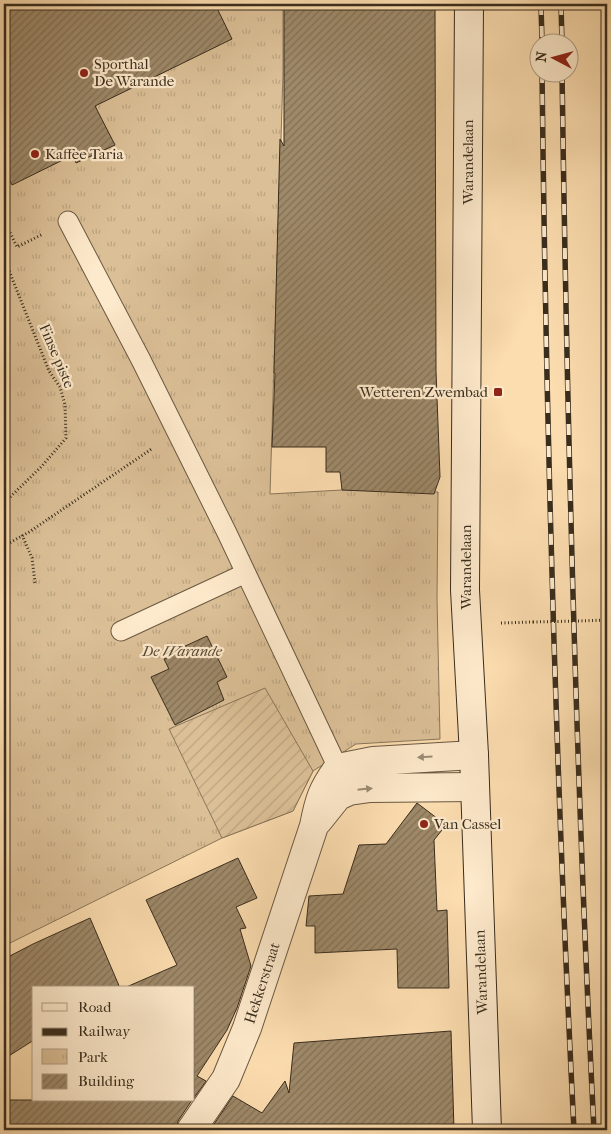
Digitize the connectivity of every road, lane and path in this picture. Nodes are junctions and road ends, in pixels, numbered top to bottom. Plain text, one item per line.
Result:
1 (469, 4) edge
2 (4, 220) edge
3 (68, 221) joint
4 (4, 258) edge
5 (176, 431) junction
6 (4, 503) edge
7 (22, 535) junction
8 (4, 546) edge
9 (246, 574) junction
10 (35, 583) dead end
11 (607, 620) edge
12 (501, 623) dead end
13 (121, 630) dead end
14 (474, 755) junction
15 (338, 768) junction
16 (474, 787) junction
17 (314, 826) junction
18 (191, 1130) edge
19 (487, 1130) edge

1 - 14 main road, Warandelaan
2 - 3 path
3 - 5 lane
4 - 6 path, Finse piste
5 - 7 path
5 - 9 lane
7 - 8 path
7 - 10 path
9 - 13 lane
9 - 15 lane
11 - 12 path, bridge
14 -> 15 main road
14 - 16 main road, Warandelaan
15 - 17 main road, Hekkerstraat
17 -> 16 main road, Hekkerstraat
16 - 19 main road, Warandelaan
17 - 18 main road, Hekkerstraat

